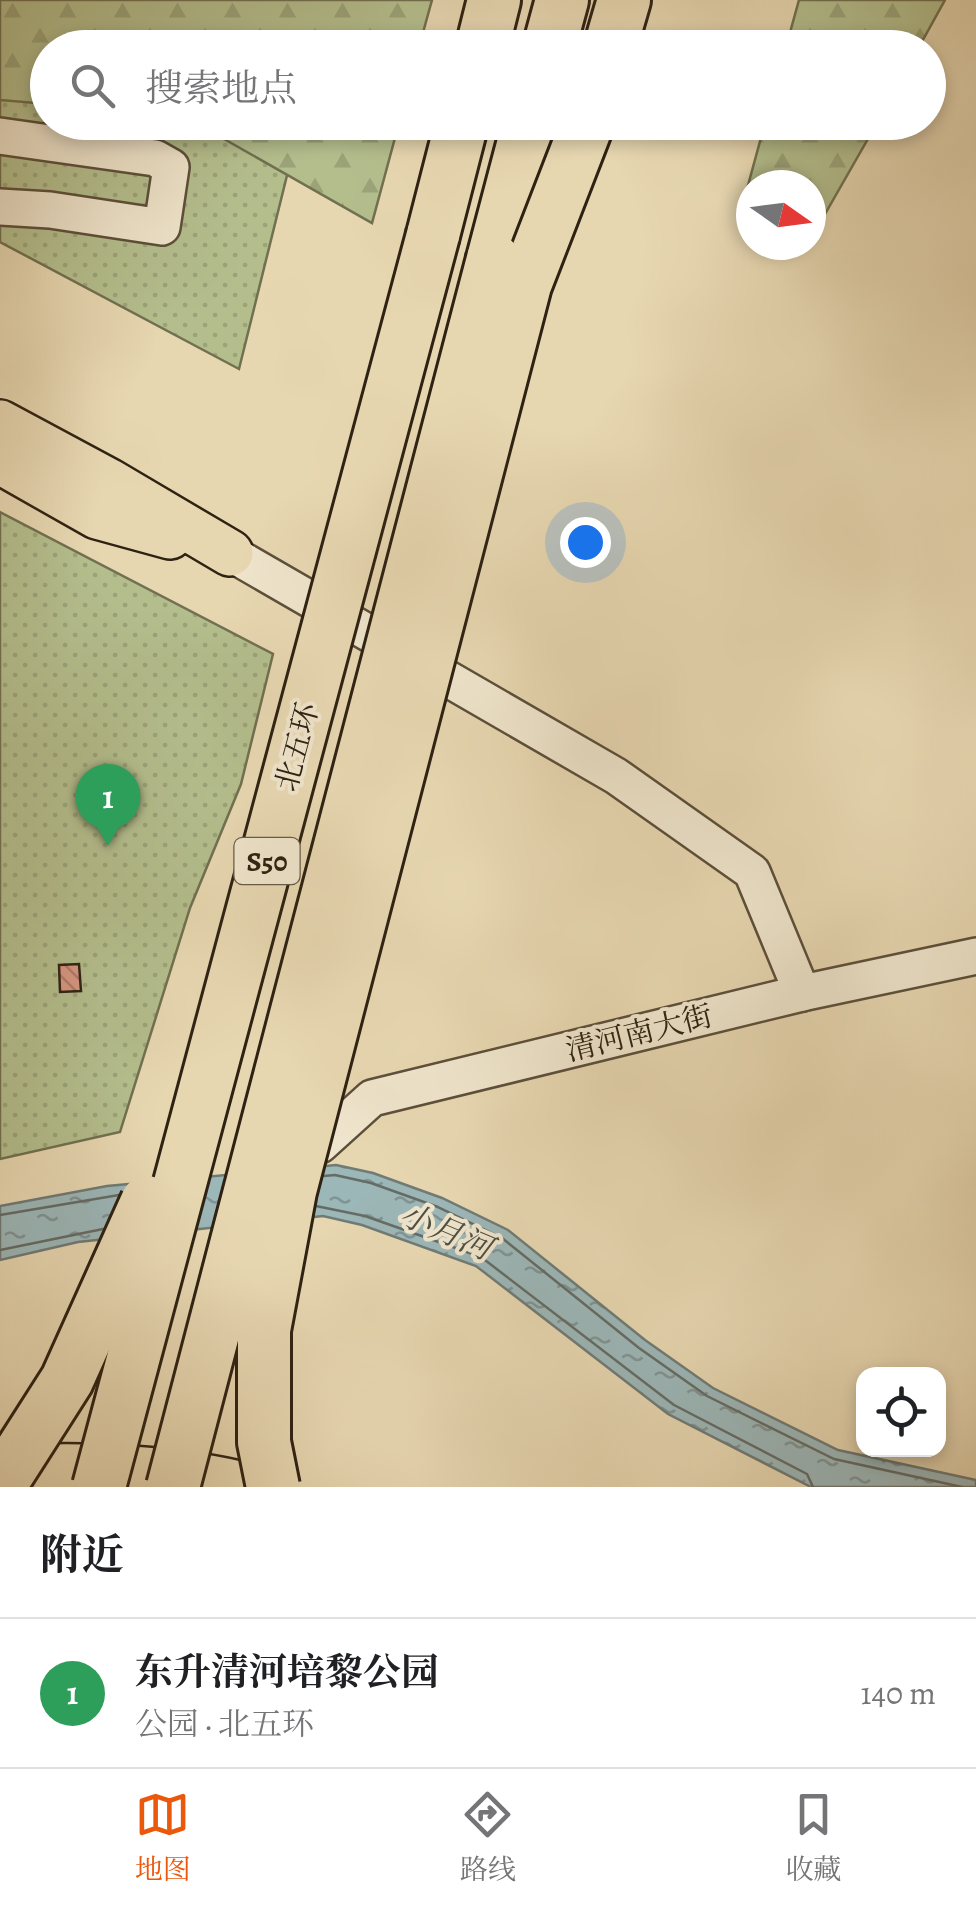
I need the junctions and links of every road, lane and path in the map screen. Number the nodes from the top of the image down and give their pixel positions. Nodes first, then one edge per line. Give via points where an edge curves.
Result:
1 (494, 0) edge
2 (562, 0) edge
3 (624, 0) edge
4 (486, 30) edge
5 (554, 30) edge
6 (615, 30) edge
7 (0, 136) edge
8 (457, 140) edge
9 (525, 140) edge
10 (581, 140) edge
11 (0, 207) edge
12 (0, 422) edge
13 (0, 461) edge
14 (230, 553) junction
15 (976, 956) edge
16 (802, 993) junction
17 (227, 1012) junction
18 (320, 1145) dead end
19 (0, 1469) edge
20 (0, 1485) edge
21 (99, 1487) edge
22 (173, 1487) edge
23 (252, 1487) edge
24 (273, 1487) edge

1 - 4 highway
2 - 5 highway
3 - 6 highway
7 - 11 street via 155,158 171,167 162,227
8 - 17 highway, 北五环 / S50, bridge
9 - 22 highway, S50, bridge
10 - 24 highway, bridge via 525,286 290,1191 264,1330 264,1442
12 - 14 main road
13 - 14 main road via 97,516
14 - 16 street via 616,776 752,872
15 - 16 street, 清河南大街
16 - 18 street, 清河南大街 via 372,1098
17 - 20 highway, bridge via 67,1380
17 - 21 highway, 北五环 / S50, bridge
19 - 23 main road via 128,1470

